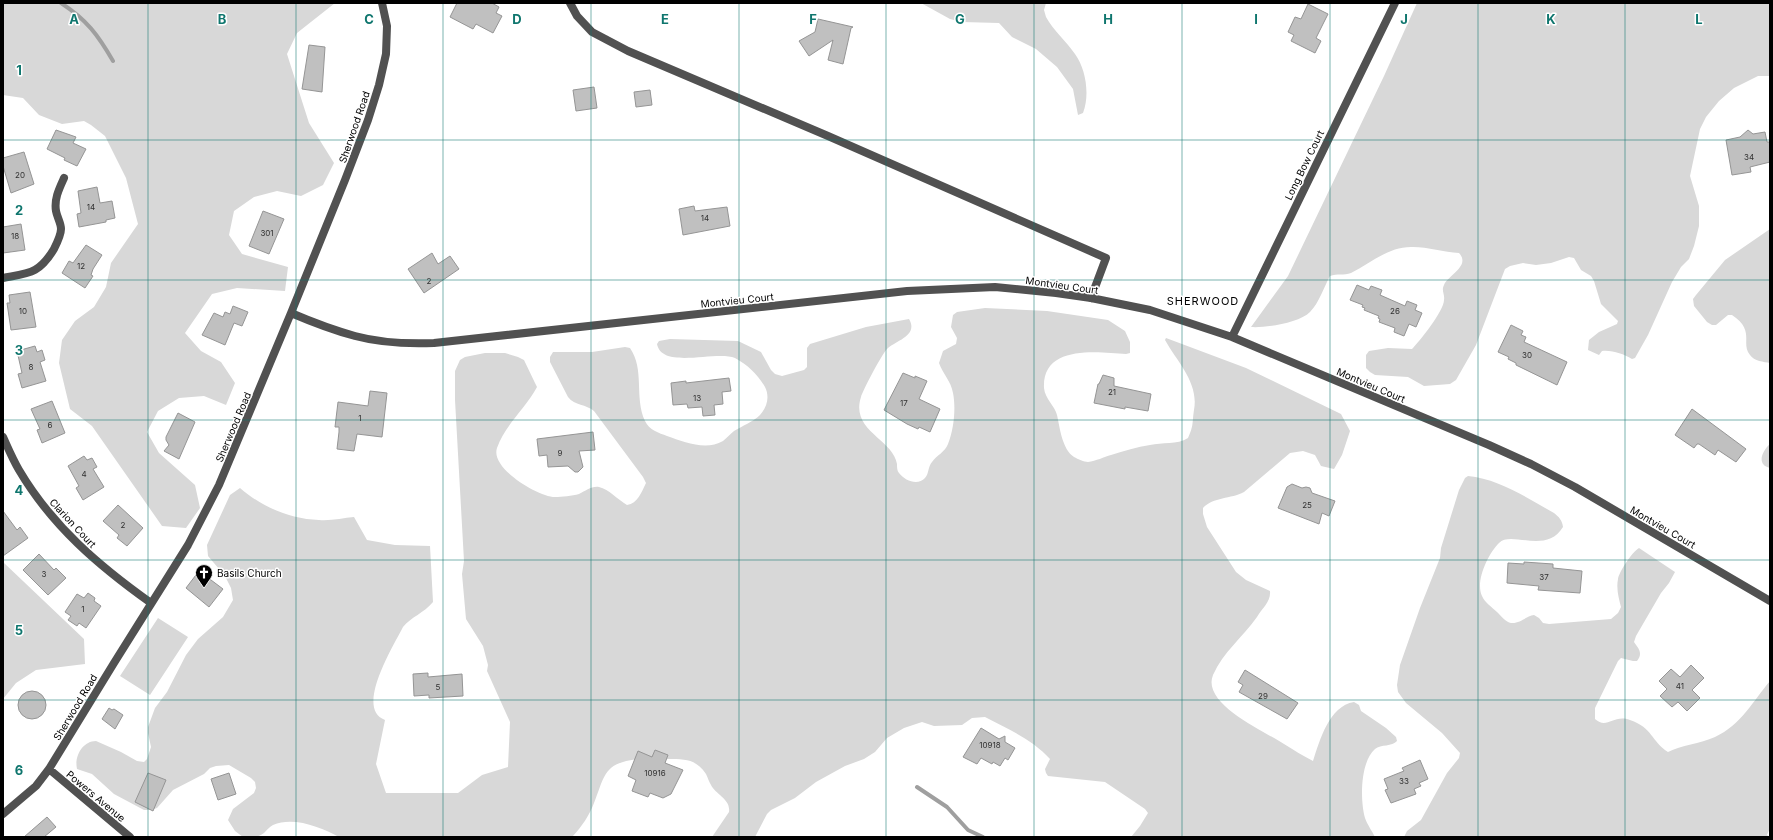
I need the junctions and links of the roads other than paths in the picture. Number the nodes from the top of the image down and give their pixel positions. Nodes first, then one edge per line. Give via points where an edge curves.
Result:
1 (382, 3) edge
2 (570, 3) edge
3 (1394, 3) edge
4 (64, 178) dead end
5 (3, 278) edge
6 (1091, 298) junction
7 (291, 314) junction
8 (1232, 337) junction
9 (3, 437) edge
10 (1770, 601) edge
11 (151, 604) junction
12 (49, 769) junction
13 (3, 814) edge
14 (130, 837) edge

1 - 7 street, Sherwood Road via 387,41 379,85 348,174
2 - 6 street via 577,16 592,32 628,51 1106,258
3 - 8 street, Long Bow Court
4 - 5 street via 57,194 56,209 61,229 50,255 40,268 30,273
6 - 7 street, Montvieu Court via 995,288 907,291 434,344 367,339 336,331
6 - 8 street, Montvieu Court via 1150,310
7 - 11 street, Sherwood Road via 238,443 210,503 188,545
8 - 10 street, Montvieu Court via 1532,464
9 - 11 street, Clarion Court via 18,469 60,527 115,578
11 - 12 street, Sherwood Road
12 - 13 street, Sherwood Road via 36,786
12 - 14 street, Powers Avenue

